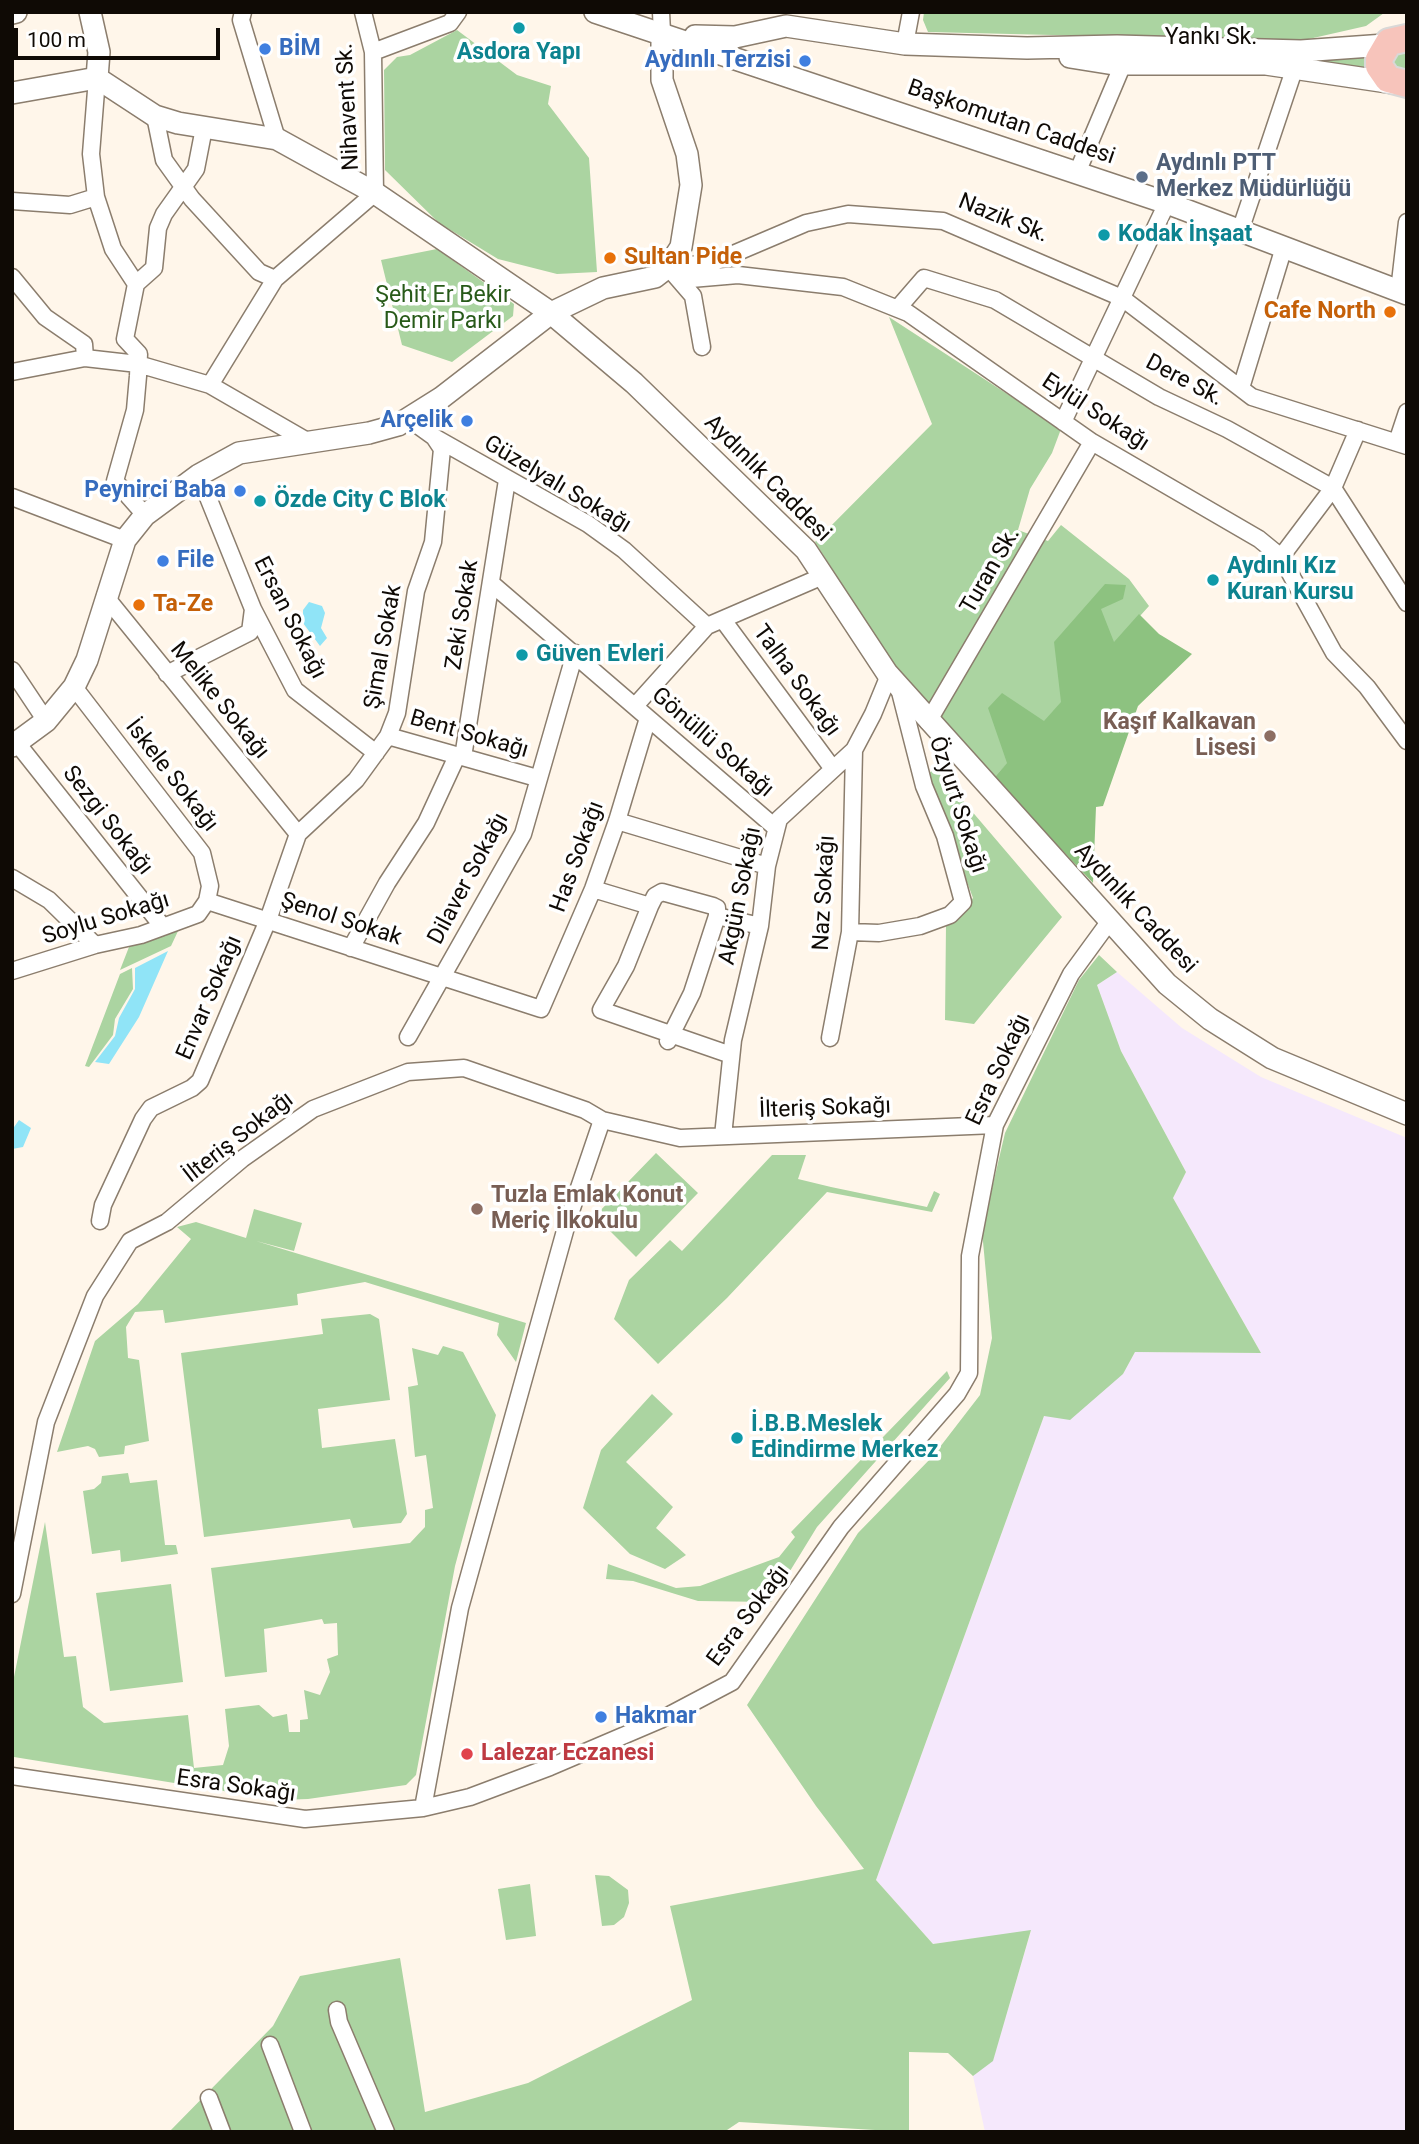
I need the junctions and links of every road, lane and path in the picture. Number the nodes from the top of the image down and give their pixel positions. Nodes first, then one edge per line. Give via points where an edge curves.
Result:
1 (90, 12) edge
2 (243, 12) edge
3 (363, 12) edge
4 (458, 12) edge
5 (595, 12) edge
6 (911, 12) edge
7 (661, 23) edge
8 (1398, 36) edge
9 (905, 44) junction
10 (1027, 48) junction
11 (373, 52) junction
12 (1123, 64) junction
13 (1295, 67) junction
14 (97, 78) junction
15 (1401, 83) edge
16 (12, 93) edge
17 (155, 116) junction
18 (204, 128) junction
19 (277, 139) junction
20 (1077, 173) junction
21 (183, 186) junction
22 (375, 193) junction
23 (96, 197) junction
24 (12, 201) edge
25 (1167, 203) junction
26 (1407, 222) edge
27 (1240, 231) junction
28 (1284, 247) junction
29 (668, 267) junction
30 (12, 277) edge
31 (275, 279) junction
32 (136, 285) junction
33 (1403, 293) edge
34 (1122, 298) junction
35 (898, 308) junction
36 (551, 313) junction
37 (702, 347) dead end
38 (85, 351) junction
39 (1095, 356) junction
40 (138, 364) junction
41 (12, 372) edge
42 (210, 385) junction
43 (1241, 388) junction
44 (1407, 412) edge
45 (409, 419) junction
46 (1063, 422) junction
47 (1358, 430) junction
48 (434, 438) junction
49 (307, 440) junction
50 (1092, 442) junction
51 (1402, 444) edge
52 (199, 475) junction
53 (507, 480) junction
54 (1333, 488) junction
55 (12, 498) edge
56 (145, 514) junction
57 (125, 540) junction
58 (1280, 557) junction
59 (823, 576) junction
60 (491, 583) junction
61 (105, 596) junction
62 (1407, 603) edge
63 (253, 609) junction
64 (723, 620) junction
65 (707, 626) junction
66 (575, 653) junction
67 (12, 670) edge
68 (167, 674) junction
69 (893, 680) junction
70 (74, 687) junction
71 (635, 706) junction
72 (648, 718) junction
73 (46, 721) junction
74 (928, 722) junction
75 (388, 736) junction
76 (1407, 741) edge
77 (15, 744) edge
78 (854, 750) junction
79 (376, 753) junction
80 (460, 757) junction
81 (832, 769) junction
82 (537, 778) junction
83 (617, 821) junction
84 (776, 828) junction
85 (298, 834) junction
86 (767, 866) junction
87 (12, 878) edge
88 (593, 889) junction
89 (207, 901) junction
90 (650, 906) junction
91 (716, 916) junction
92 (268, 920) junction
93 (1109, 922) junction
94 (760, 926) junction
95 (163, 927) junction
96 (850, 932) junction
97 (95, 945) junction
98 (351, 948) junction
99 (12, 971) edge
100 (442, 977) junction
101 (541, 1009) joint
102 (408, 1037) dead end
103 (670, 1038) junction
104 (830, 1038) dead end
105 (732, 1047) junction
106 (1407, 1114) edge
107 (602, 1121) junction
108 (995, 1125) junction
109 (723, 1136) junction
110 (100, 1221) dead end
111 (12, 1594) edge
112 (12, 1776) edge
113 (423, 1808) junction
114 (337, 2010) dead end
115 (270, 2045) dead end
116 (209, 2098) dead end
117 (222, 2132) edge
118 (303, 2132) edge
119 (386, 2132) edge

1 - 14 street via 99,52
2 - 19 street via 241,20
3 - 11 street, Nihavent Sk.
4 - 11 street via 450,23
5 - 7 street, Başkomutan Caddesi
6 - 9 street
7 - 9 street, Yankı Sk. via 719,38 786,26
7 - 20 street, Başkomutan Caddesi
7 - 29 street via 662,80 687,154 691,185 681,247
8 - 10 street, Yankı Sk. via 1301,51
8 - 15 main road via 1379,59 1379,66
9 - 10 street, Yankı Sk.
10 - 12 street, Yankı Sk.
11 - 22 street, Nihavent Sk.
12 - 13 street, Yankı Sk.
12 - 20 street
13 - 15 street, Yankı Sk.
13 - 27 street
14 - 16 street
14 - 17 street, Aydınlık Caddesi
14 - 23 street via 91,155
17 - 18 street, Aydınlık Caddesi
17 - 21 street via 163,160
18 - 19 street, Aydınlık Caddesi
18 - 21 street via 196,169
19 - 22 street, Aydınlık Caddesi
20 - 25 street, Başkomutan Caddesi
21 - 31 street via 259,272
21 - 32 street via 163,214 153,268
22 - 31 street, Nihavent Sk.
22 - 36 street, Aydınlık Caddesi
23 - 24 street via 70,205
23 - 32 street via 113,248
25 - 27 street, Başkomutan Caddesi
25 - 34 street
26 - 33 street
27 - 28 street, Başkomutan Caddesi
28 - 33 street, Başkomutan Caddesi
28 - 43 street
29 - 34 street, Nazik Sk. via 712,263 806,223 848,214 943,221
29 - 35 street, Eylül Sokağı via 691,279 738,275 843,287
29 - 36 street, Nazik Sk. via 654,276 603,288
29 - 37 street via 693,296
30 - 38 street via 45,317
31 - 42 street, Nihavent Sk.
32 - 40 street via 125,338 139,354
34 - 39 street
34 - 43 street, Nazik Sk.
35 - 39 street, Dere Sk. via 924,278 995,300
35 - 46 street, Eylül Sokağı
36 - 45 street, Nazik Sk.
36 - 59 street, Aydınlık Caddesi via 634,383 806,550
38 - 40 street
38 - 41 street
39 - 46 street
39 - 54 street, Dere Sk. via 1158,397
40 - 42 street
40 - 56 street via 135,410 115,481
42 - 49 street
43 - 47 street, Nazik Sk. via 1252,397
44 - 51 street
45 - 48 street, Güzelyalı Sokağı
45 - 49 street, Nazik Sk. via 385,430
46 - 50 street, Eylül Sokağı
47 - 51 street, Nazik Sk.
47 - 54 street
48 - 53 street, Güzelyalı Sokağı
48 - 75 street, Şimal Sokak via 442,449 433,542 416,591 397,713
49 - 52 street, Nazik Sk. via 239,453
50 - 58 street, Eylül Sokağı via 1259,539
50 - 74 street, Turan Sk.
52 - 56 street, Nazik Sk.
52 - 63 street, Ersan Sokağı
53 - 60 street, Zeki Sokak
53 - 65 street, Güzelyalı Sokağı via 615,543
54 - 58 street
54 - 62 street, Dere Sk.
55 - 57 street
56 - 57 street, Nazik Sk.
57 - 61 street, Nazik Sk.
58 - 76 street, Eylül Sokağı via 1334,653 1367,687
59 - 64 street
59 - 69 street, Aydınlık Caddesi
60 - 66 street, Gönüllü Sokağı
60 - 80 street, Zeki Sokak
61 - 68 street, Melike Sokağı
61 - 70 street, Nazik Sk.
63 - 68 street via 250,632
63 - 79 street, Ersan Sokağı via 295,690
64 - 65 street
64 - 81 street, Talha Sokağı
65 - 71 street
66 - 71 street, Gönüllü Sokağı
66 - 82 street, Dilaver Sokağı
67 - 73 street
68 - 85 street, Melike Sokağı
69 - 74 street, Aydınlık Caddesi
69 - 78 street, Akgün Sokağı
69 - 96 street, Özyurt Sokağı via 963,902 950,915 920,926
70 - 73 street, Nazik Sk.
70 - 89 street, İskele Sokağı via 202,853 210,886
71 - 72 street, Gönüllü Sokağı
72 - 83 street, Has Sokağı
72 - 84 street, Gönüllü Sokağı
73 - 77 street, Nazik Sk.
74 - 93 street, Aydınlık Caddesi
75 - 79 street, Şimal Sokak
75 - 80 street, Bent Sokağı
77 - 95 street, Sezgi Sokağı
78 - 81 street, Akgün Sokağı
78 - 96 street, Naz Sokağı
79 - 85 street, Şimal Sokak via 356,780
80 - 82 street, Bent Sokağı
80 - 98 street, Zeki Sokak
81 - 84 street, Akgün Sokağı via 779,819
82 - 100 street, Dilaver Sokağı via 523,834
83 - 86 street
83 - 88 street, Has Sokağı
84 - 86 street, Akgün Sokağı
85 - 92 street, Envar Sokağı
86 - 94 street, Akgün Sokağı
87 - 97 street via 49,900
88 - 90 street
88 - 101 street, Has Sokağı
89 - 92 street, Şenol Sokak
89 - 95 street, Soylu Sokağı via 198,914
90 - 91 street via 662,892 713,906
90 - 103 street via 626,966 601,1010
91 - 94 street
91 - 103 street via 692,993
92 - 98 street, Şenol Sokak
92 - 110 street, Envar Sokağı via 200,1081 151,1108 143,1119
93 - 106 street, Aydınlık Caddesi via 1167,984 1210,1019 1272,1058
93 - 108 street, Esra Sokağı via 1071,974
94 - 105 street, Akgün Sokağı
95 - 97 street, Soylu Sokağı
96 - 104 street, Naz Sokağı
97 - 99 street, Soylu Sokağı
98 - 100 street, Şenol Sokak
100 - 101 street, Şenol Sokak
100 - 102 street, Dilaver Sokağı
103 - 105 street
105 - 109 street, Akgün Sokağı
107 - 109 street, İlteriş Sokağı via 680,1138
107 - 111 street, İlteriş Sokağı via 585,1110 464,1068 408,1072 313,1109 167,1223 130,1241 95,1296 46,1422
107 - 113 street via 568,1220 460,1608
108 - 109 street, İlteriş Sokağı
108 - 113 street, Esra Sokağı via 970,1256 969,1373 957,1394 841,1527 732,1682 660,1720 550,1767 470,1797
112 - 113 street, Esra Sokağı via 305,1819
114 - 119 street
115 - 118 street
116 - 117 street

